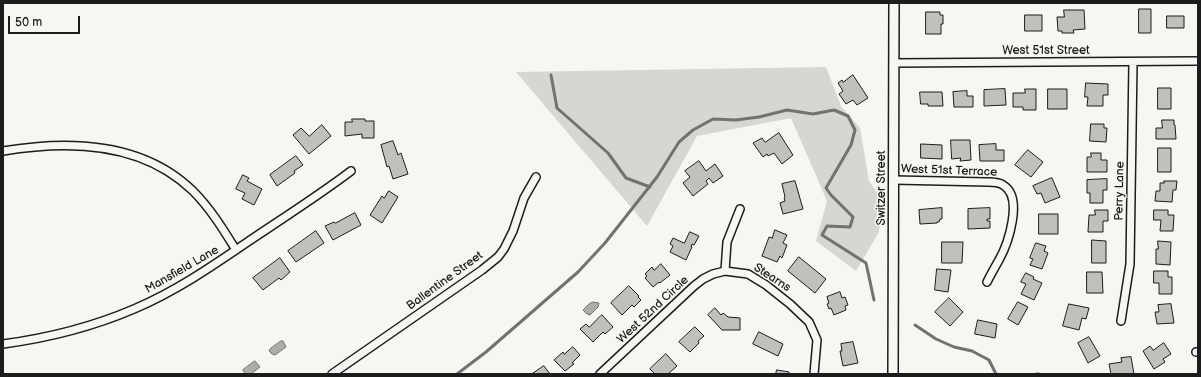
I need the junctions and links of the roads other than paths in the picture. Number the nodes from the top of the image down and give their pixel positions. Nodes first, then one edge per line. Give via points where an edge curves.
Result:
1 (894, 3) edge
2 (1198, 61) edge
3 (1133, 62) junction
4 (894, 63) junction
5 (3, 151) edge
6 (351, 171) dead end
7 (536, 177) dead end
8 (894, 180) junction
9 (740, 209) dead end
10 (236, 250) junction
11 (725, 271) junction
12 (987, 282) dead end
13 (1121, 321) dead end
14 (3, 344) edge
15 (332, 374) edge
16 (600, 374) edge
17 (814, 374) edge
18 (893, 374) edge

1 - 4 street, Switzer Street
2 - 3 street, West 51st Street
3 - 4 street, West 51st Street
3 - 13 street, Perry Lane via 1130,264
4 - 8 street, Switzer Street
5 - 10 street via 22,148 89,147 123,152 146,160 192,190 210,211
6 - 10 street, Mansfield Lane
7 - 15 street, Ballentine Street via 524,198 513,232 498,257
8 - 12 street, West 51st Terrace via 988,182 1003,185 1010,191 1013,201 1012,223 1006,246
8 - 18 street, Switzer Street
9 - 11 street via 727,242
10 - 14 street, Mansfield Lane via 198,276 134,309 70,331
11 - 16 street, West 52nd Circle via 713,274 694,286
11 - 17 street, Stearns via 748,274 766,285 809,322 817,340

